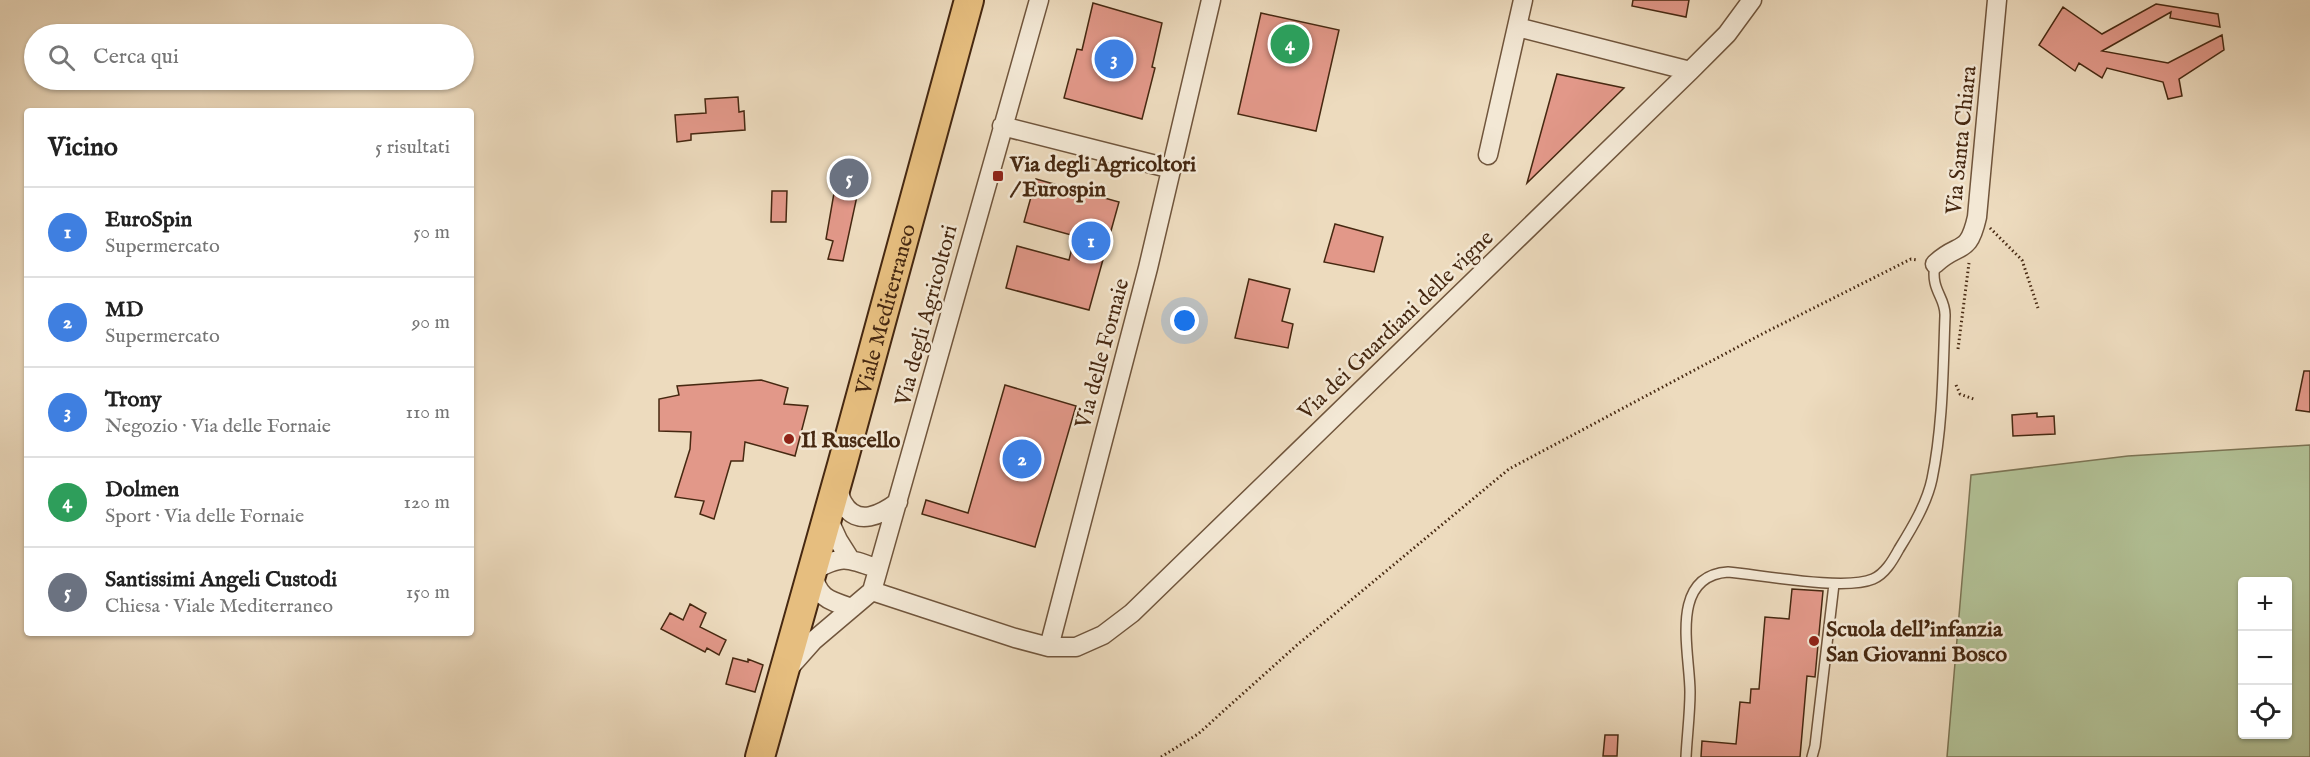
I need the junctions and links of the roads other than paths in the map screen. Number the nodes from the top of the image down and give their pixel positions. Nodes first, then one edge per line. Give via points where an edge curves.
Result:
1 (969, 0) edge
2 (1039, 0) edge
3 (1211, 0) edge
4 (1523, 0) edge
5 (1752, 0) edge
6 (1997, 0) edge
7 (1517, 27) junction
8 (1690, 71) junction
9 (1002, 126) junction
10 (1488, 155) dead end
11 (1172, 168) junction
12 (1935, 264) joint
13 (837, 485) junction
14 (898, 502) junction
15 (827, 516) junction
16 (850, 558) junction
17 (878, 569) junction
18 (812, 572) junction
19 (1834, 584) junction
20 (872, 591) junction
21 (852, 608) junction
22 (1050, 646) junction
23 (781, 677) junction
24 (760, 757) edge
25 (1686, 757) edge
26 (1812, 757) edge

1 - 13 main road, Viale Mediterraneo
2 - 9 street, Via degli Agricoltori
3 - 11 street, Via delle Fornaie
4 - 7 street
5 - 8 street, Via dei Guardiani delle vigne via 1727,34
6 - 12 street, Via Santa Chiara via 1977,217 1972,237 1963,248 1944,255
7 - 8 street
7 - 10 street
8 - 22 street, Via dei Guardiani delle vigne via 1132,613 1103,635 1076,647
9 - 11 street
9 - 14 street, Via degli Agricoltori
11 - 22 street, Via delle Fornaie
12 - 19 lane via 1932,277 1945,310 1941,410 1932,480 1908,536 1884,571 1872,579
13 - 14 street via 844,504 864,517 880,515
13 - 15 main road, Viale Mediterraneo
14 - 17 street, Via degli Agricoltori
15 - 16 street
15 - 18 main road, Viale Mediterraneo
16 - 17 street
16 - 18 street via 829,562
17 - 20 street, Via degli Agricoltori
18 - 21 street via 815,589 828,601
18 - 23 main road, Viale Mediterraneo
19 - 25 lane via 1728,572 1713,573 1703,580 1689,603 1687,617 1690,691
19 - 26 lane
20 - 21 street
20 - 22 street, Via dei Guardiani delle vigne
21 - 23 street via 813,641
23 - 24 main road, Viale Mediterraneo

